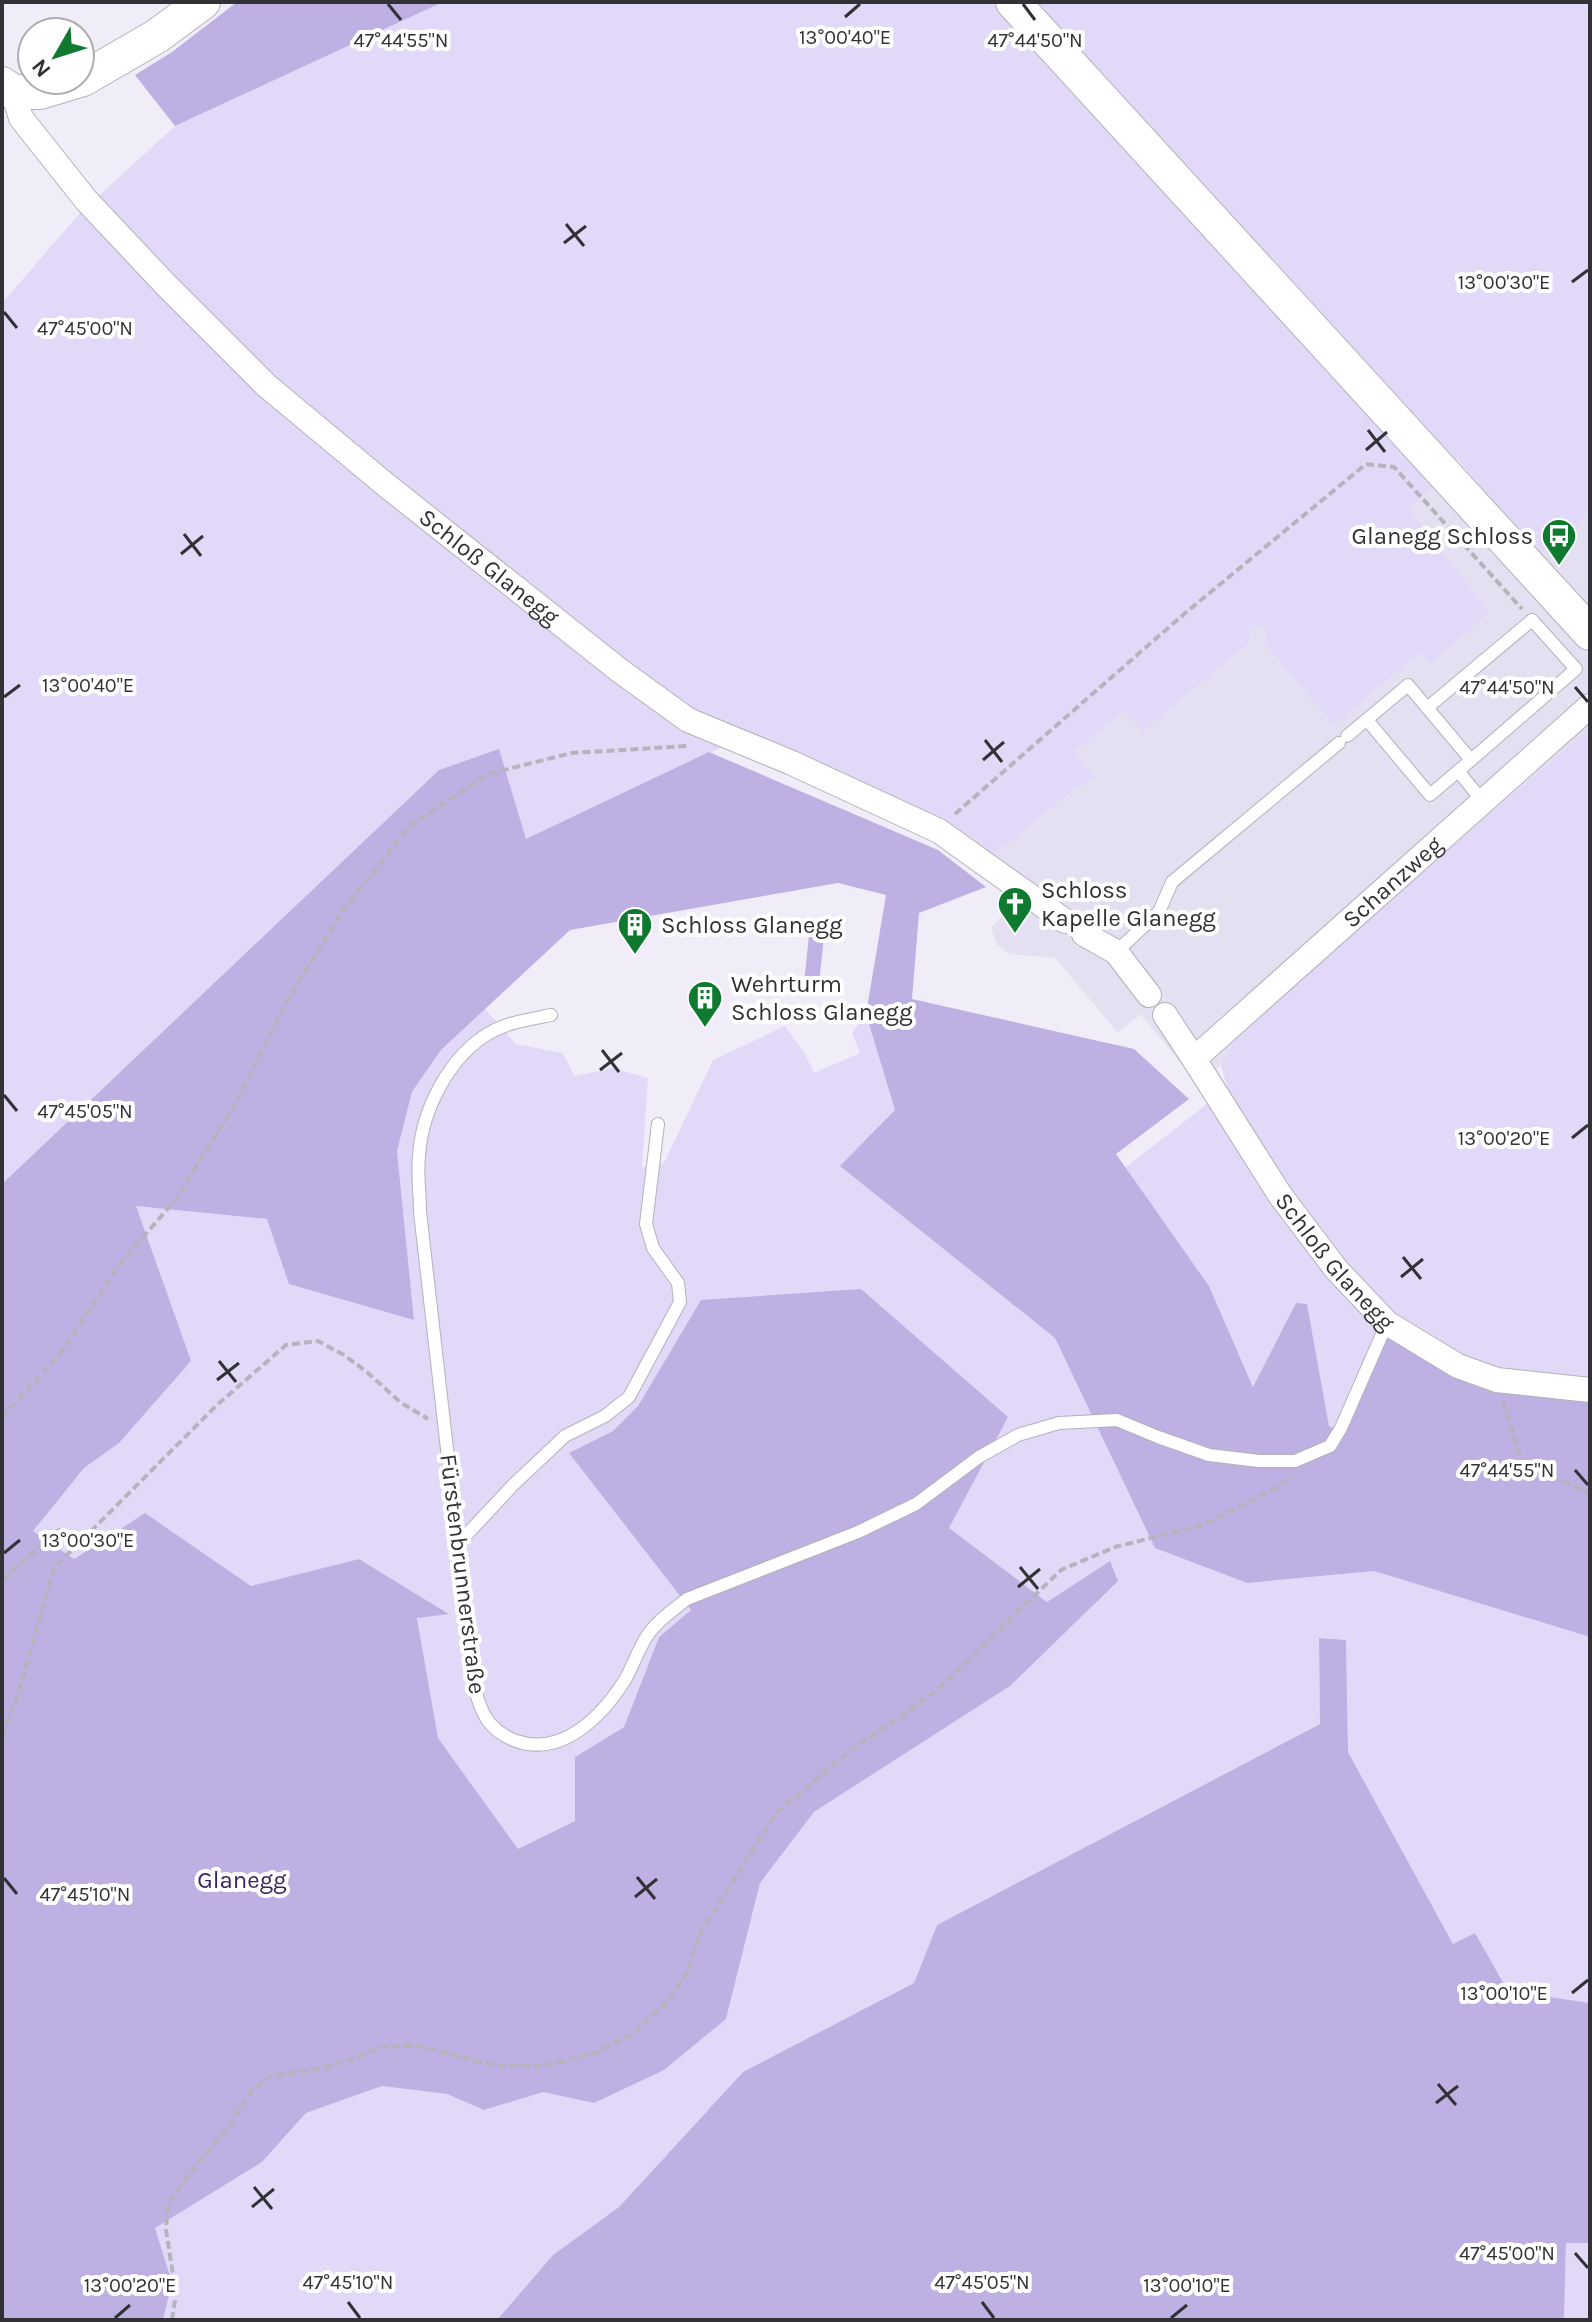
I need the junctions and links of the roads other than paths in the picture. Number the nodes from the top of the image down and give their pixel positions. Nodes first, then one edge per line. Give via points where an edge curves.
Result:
1 (203, 2) edge
2 (1013, 2) edge
3 (8, 88) edge
4 (1590, 633) edge
5 (1590, 706) edge
6 (1427, 708) junction
7 (1367, 720) junction
8 (1471, 760) junction
9 (1458, 771) junction
10 (1476, 793) dead end
11 (1116, 952) junction
12 (1149, 995) dead end
13 (551, 1015) dead end
14 (1165, 1015) dead end
15 (1194, 1059) junction
16 (658, 1124) dead end
17 (1387, 1323) junction
18 (1590, 1390) edge
19 (457, 1545) junction

1 - 3 street via 83,79 40,92
2 - 4 street
3 - 11 street, Schloß Glanegg via 21,118 86,200 267,386 619,670 688,720 939,831
5 - 15 street, Schanzweg
6 - 7 lane via 1408,685
6 - 8 lane
6 - 8 lane via 1532,620 1576,669
7 - 9 lane via 1430,795
7 - 11 lane via 1172,882 1159,912
8 - 9 lane
9 - 10 lane
11 - 12 street, Schloß Glanegg
13 - 19 lane, Fürstenbrunnerstraße via 490,1032 453,1064 430,1105 419,1154 420,1212
14 - 15 street, Schloß Glanegg
15 - 17 street, Schloß Glanegg via 1280,1195 1336,1269
16 - 19 lane via 646,1224 653,1248 678,1283 680,1302 629,1397 565,1436
17 - 18 street, Schloß Glanegg via 1458,1366 1497,1380
17 - 19 lane, Fürstenbrunnerstraße via 1330,1446 1295,1461 1209,1455 1117,1420 1059,1423 1018,1435 905,1510 687,1599 648,1634 610,1701 587,1725 544,1745 504,1735 490,1725 479,1706

